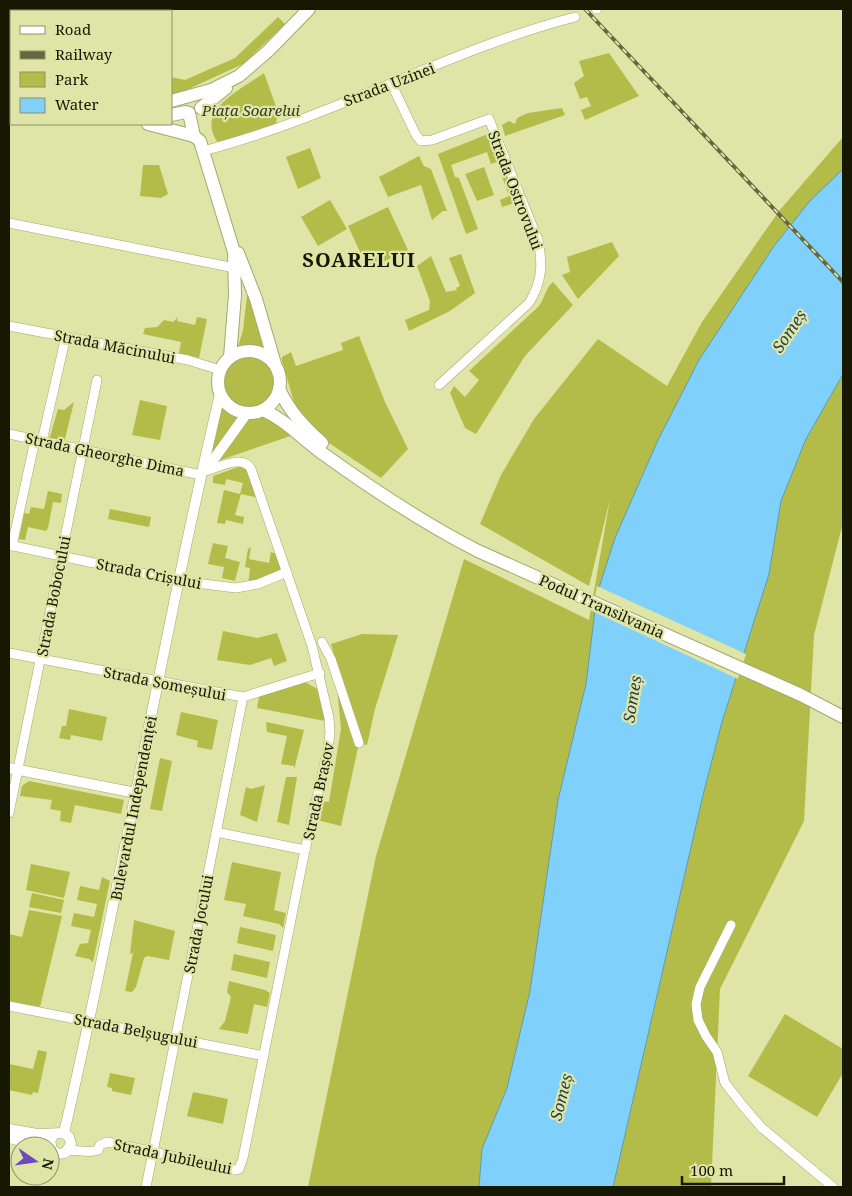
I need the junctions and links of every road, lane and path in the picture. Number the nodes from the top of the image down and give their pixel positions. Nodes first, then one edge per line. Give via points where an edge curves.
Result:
1 (309, 9) edge
2 (576, 16) dead end
3 (239, 76) junction
4 (391, 83) junction
5 (183, 98) edge
6 (194, 111) junction
7 (172, 115) edge
8 (151, 125) edge
9 (199, 142) junction
10 (223, 214) junction
11 (9, 223) edge
12 (235, 268) junction
13 (9, 326) edge
14 (66, 336) junction
15 (230, 357) junction
16 (275, 364) junction
17 (220, 370) junction
18 (97, 380) dead end
19 (439, 385) dead end
20 (279, 389) junction
21 (220, 394) junction
22 (263, 410) junction
23 (247, 413) junction
24 (9, 434) edge
25 (38, 440) junction
26 (83, 450) junction
27 (202, 476) junction
28 (369, 481) junction
29 (10, 545) edge
30 (60, 556) junction
31 (287, 572) junction
32 (179, 581) junction
33 (322, 642) dead end
34 (9, 653) edge
35 (40, 658) junction
36 (320, 673) junction
37 (158, 681) junction
38 (243, 697) junction
39 (843, 711) edge
40 (843, 717) edge
41 (359, 743) dead end
42 (13, 769) edge
43 (136, 793) junction
44 (9, 812) edge
45 (216, 832) junction
46 (305, 850) junction
47 (731, 925) dead end
48 (9, 1006) edge
49 (90, 1020) junction
50 (175, 1038) junction
51 (264, 1056) junction
52 (9, 1129) edge
53 (59, 1134) junction
54 (56, 1136) edge
55 (72, 1148) junction
56 (152, 1150) junction
57 (60, 1153) edge
58 (239, 1169) joint
59 (146, 1187) edge
60 (834, 1187) edge

1 - 3 main road
2 - 4 street, Strada Uzinei via 507,38
3 - 5 main road via 223,85
3 - 6 main road
4 - 9 street, Strada Uzinei via 315,113
4 - 19 street, Strada Ostrovului via 421,141 489,119 538,240 542,260 538,290 529,303
5 - 6 main road via 182,105
6 - 7 main road
6 - 9 main road
8 - 9 main road
9 - 10 main road
10 - 12 main road
10 - 16 main road via 256,299
11 - 12 street
12 - 15 main road
13 - 14 street, Strada Măcinului
14 - 17 street, Strada Măcinului via 188,360
14 - 25 street
15 - 16 main road via 245,350 256,351
15 - 17 main road
16 - 20 main road via 280,376
17 - 21 main road, Bulevardul Independenței
18 - 26 street, Strada Bobocului
20 - 22 main road via 274,401
20 - 28 main road via 303,426
21 - 23 main road via 233,409
21 - 27 street, Bulevardul Independenței
22 - 23 main road
22 - 28 main road via 283,420 320,452
23 - 27 street, Bulevardul Independenței
24 - 25 street, Strada Gheorghe Dima
25 - 26 street, Strada Gheorghe Dima
25 - 29 street
26 - 27 street, Strada Gheorghe Dima
26 - 30 street, Strada Bobocului
27 - 31 street, Strada Brașov via 241,461 248,464
27 - 32 street, Bulevardul Independenței
28 - 39 main road, Podul Transilvania via 442,525 481,544 758,669
28 - 40 main road, Podul Transilvania via 440,531 478,551 801,695
29 - 30 street, Strada Crișului
30 - 32 street, Strada Crișului
30 - 35 street, Strada Bobocului
31 - 32 street, Strada Crișului via 240,588
31 - 36 street, Strada Brașov
32 - 37 street, Bulevardul Independenței
33 - 41 street via 331,659
34 - 35 street, Strada Someșului
35 - 37 street, Strada Someșului
35 - 42 street, Strada Bobocului
36 - 38 street, Strada Someșului
36 - 46 street, Strada Brașov via 330,734
37 - 38 street, Strada Someșului
37 - 43 street, Bulevardul Independenței
38 - 45 street, Strada Jocului
42 - 43 street
42 - 44 street, Strada Bobocului
43 - 49 street, Bulevardul Independenței
45 - 46 street
45 - 50 street, Strada Jocului
46 - 51 street, Strada Brașov
47 - 60 street via 700,987 696,1004 698,1020 717,1052 725,1083 743,1106 762,1128
48 - 49 street, Strada Belșugului
49 - 50 street, Strada Belșugului
49 - 53 street, Bulevardul Independenței
50 - 51 street, Strada Belșugului
50 - 56 street, Strada Jocului
51 - 58 street, Strada Brașov
52 - 53 street
53 - 54 street
53 - 55 street via 69,1138
55 - 56 street, Strada Jubileului via 91,1153 107,1142
55 - 57 street
56 - 58 street, Strada Jubileului via 176,1158
56 - 59 street, Strada Jocului

